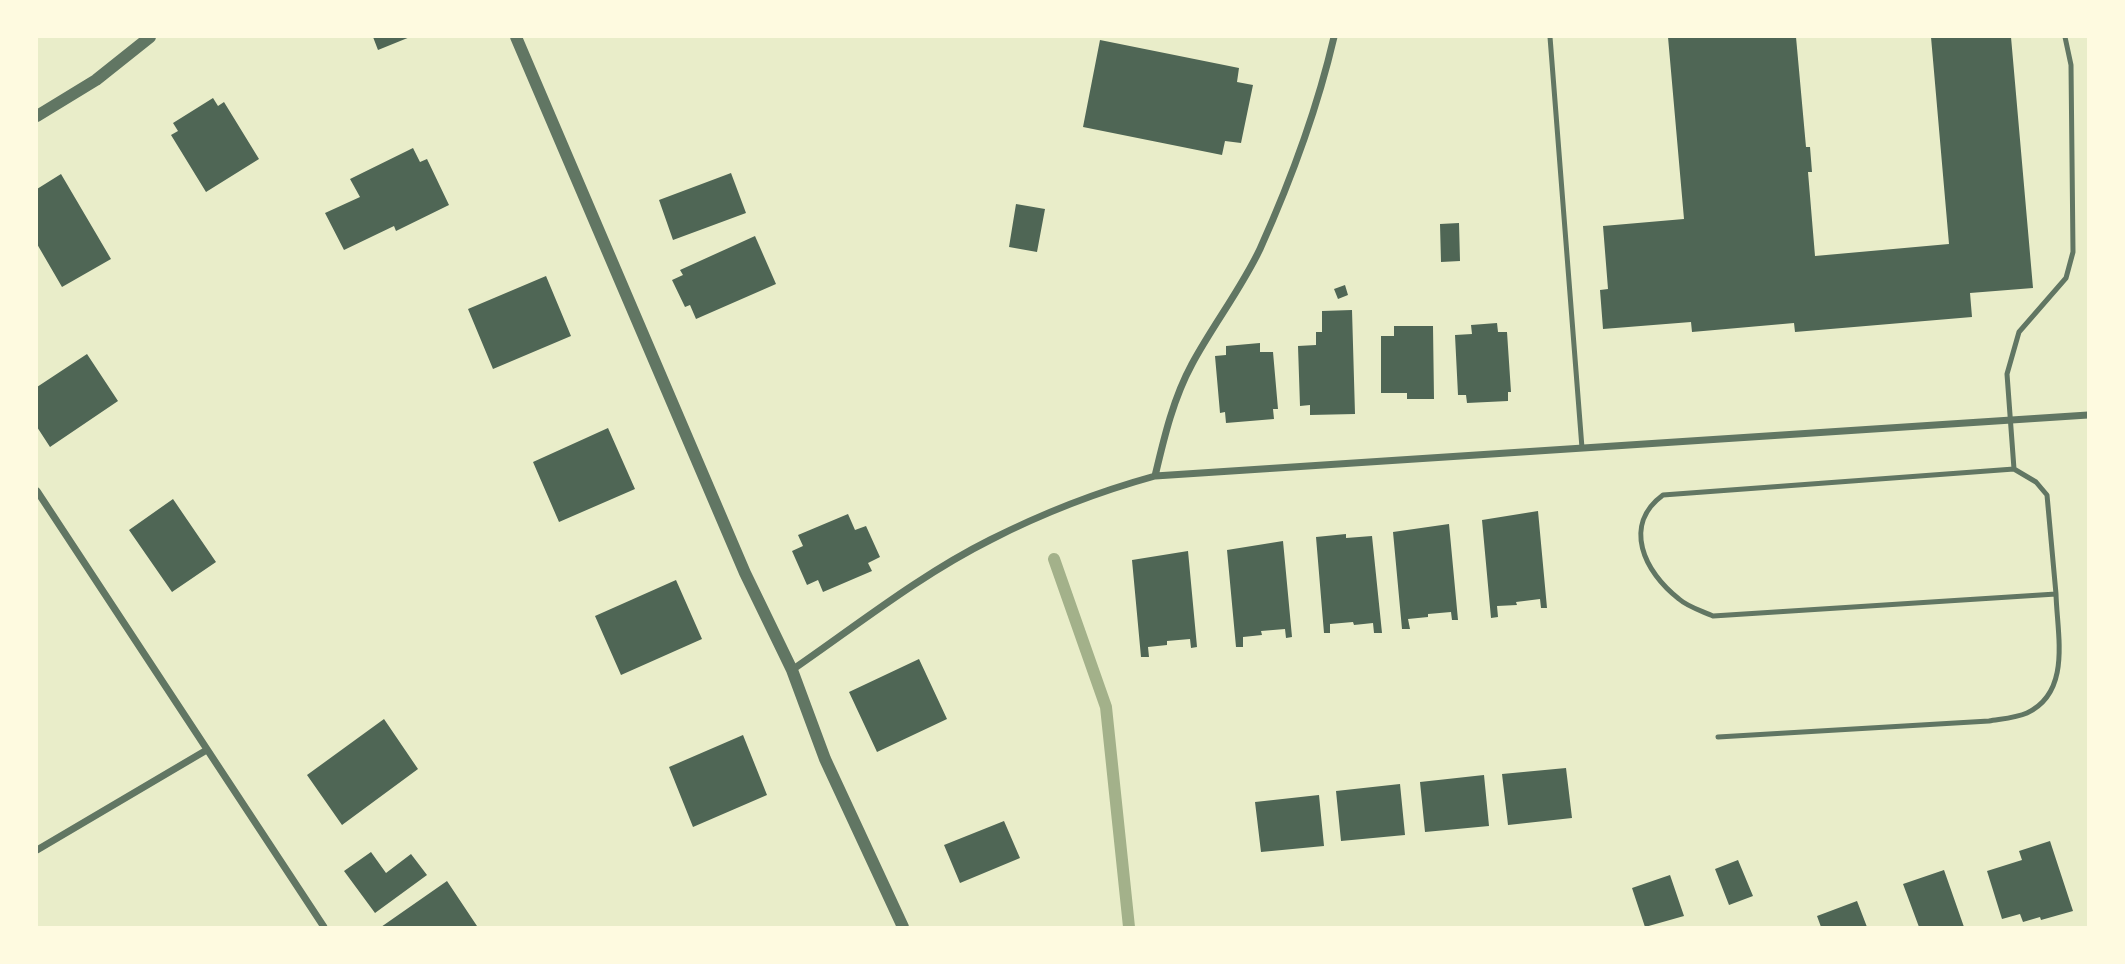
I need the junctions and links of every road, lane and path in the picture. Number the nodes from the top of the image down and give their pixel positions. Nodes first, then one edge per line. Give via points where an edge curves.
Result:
1 (150, 37) edge
2 (516, 37) edge
3 (1334, 37) edge
4 (1550, 37) edge
5 (2065, 37) edge
6 (37, 116) edge
7 (2088, 415) edge
8 (2008, 420) junction
9 (1583, 448) junction
10 (2014, 469) junction
11 (1155, 476) junction
12 (37, 491) edge
13 (2056, 594) junction
14 (792, 670) junction
15 (1718, 737) dead end
16 (205, 751) junction
17 (37, 850) edge
18 (324, 927) edge
19 (903, 927) edge

1 - 6 street via 96,80
2 - 14 street via 745,573
3 - 11 street via 1318,102 1295,165 1258,251 1190,367 1167,422
4 - 9 lane
5 - 8 lane via 2071,65 2073,252 2066,278 2019,332 2007,374
7 - 8 street
8 - 9 street
8 - 10 lane
9 - 11 street
10 - 13 lane via 2047,495
10 - 13 lane via 1663,495 1648,506 1640,527 1642,551 1679,600 1713,615
11 - 14 street via 1091,494 988,541
12 - 16 street
13 - 15 lane via 2058,678 2049,696 2026,713 1989,721
14 - 19 street via 825,759
16 - 17 street
16 - 18 street

